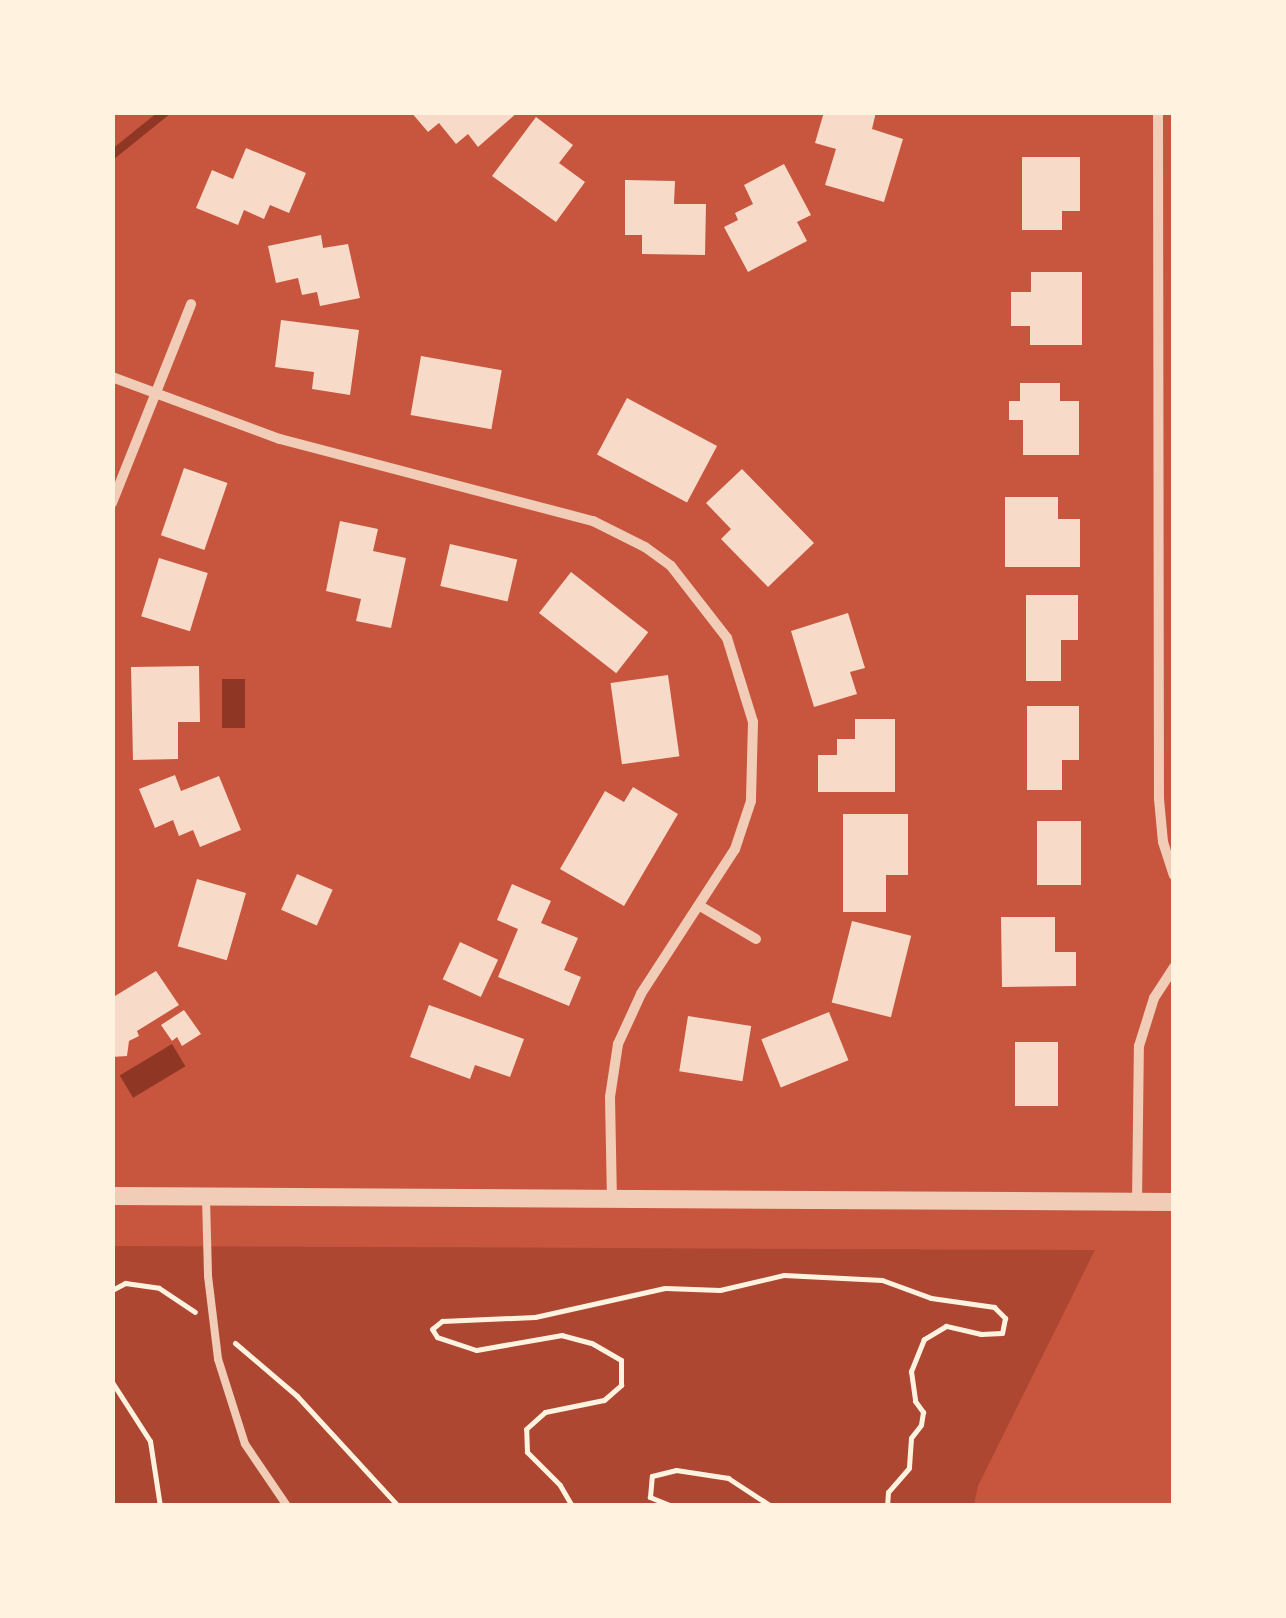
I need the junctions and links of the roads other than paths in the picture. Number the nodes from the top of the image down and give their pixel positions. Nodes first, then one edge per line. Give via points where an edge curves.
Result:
1 (1158, 112) edge
2 (192, 304) dead end
3 (112, 377) edge
4 (155, 396) junction
5 (112, 503) edge
6 (1174, 875) edge
7 (700, 906) junction
8 (756, 940) dead end
9 (1174, 966) edge
10 (112, 1196) edge
11 (206, 1196) junction
12 (612, 1199) junction
13 (1137, 1202) junction
14 (1174, 1202) edge
15 (287, 1506) edge

1 - 6 street via 1159,799
2 - 4 street
3 - 4 street
4 - 5 street
4 - 7 street via 280,439 594,521 671,566 727,638 754,722 754,776 744,826
7 - 8 street
7 - 12 street via 641,994 618,1044 610,1097
9 - 13 street via 1154,998 1140,1046
10 - 11 street
11 - 12 street
11 - 15 lane via 211,1322 228,1398 245,1444
12 - 13 street
13 - 14 street

